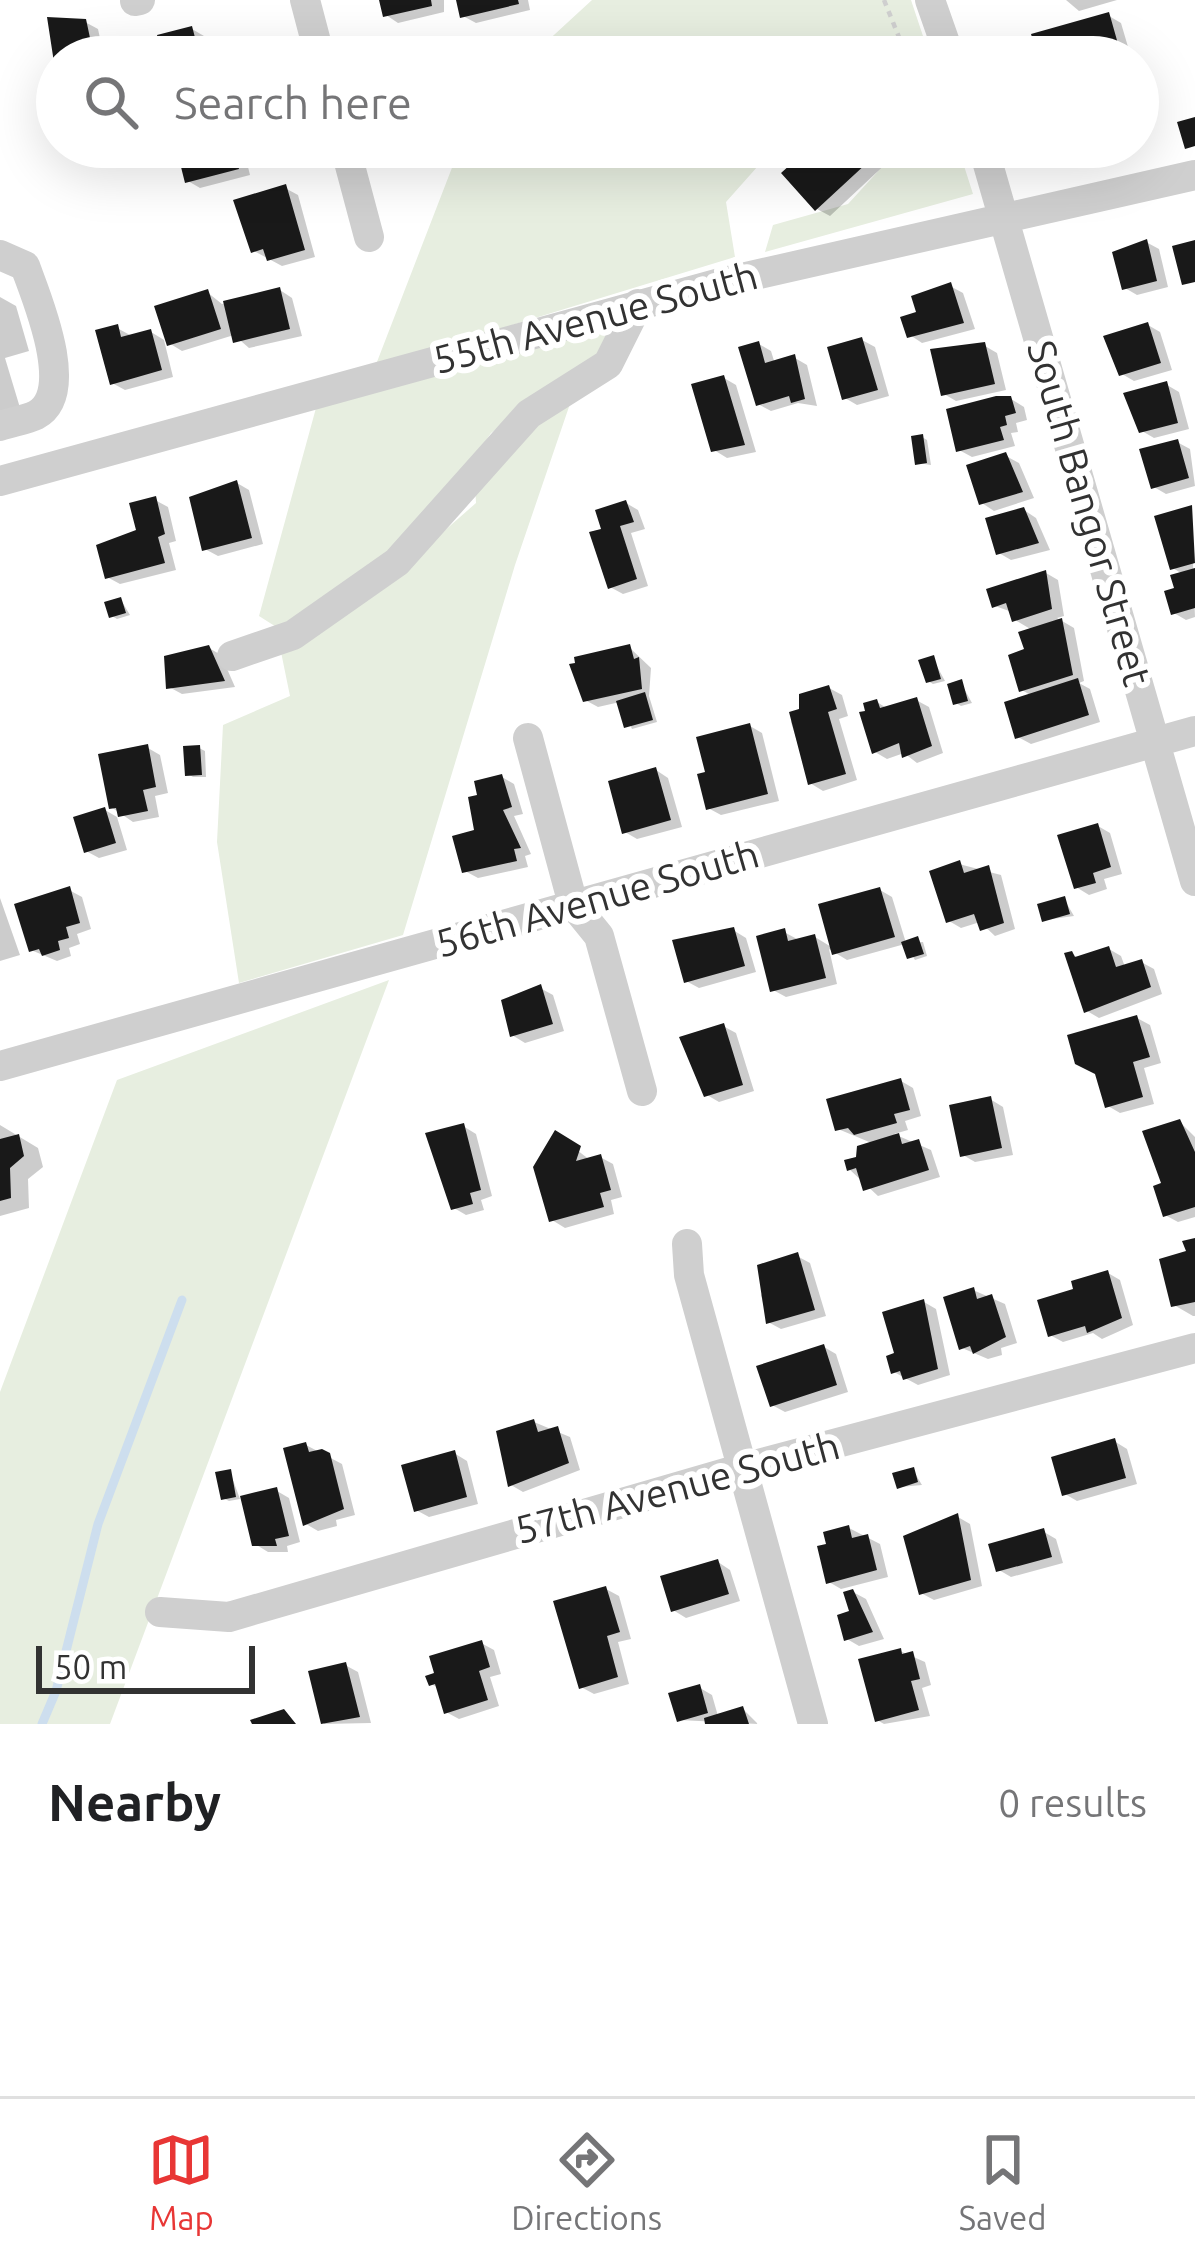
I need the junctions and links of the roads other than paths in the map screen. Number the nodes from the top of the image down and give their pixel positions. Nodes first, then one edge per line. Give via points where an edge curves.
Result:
1 (304, 0) edge
2 (930, 0) edge
3 (314, 36) edge
4 (943, 36) edge
5 (351, 168) edge
6 (989, 168) edge
7 (1195, 175) edge
8 (1004, 216) junction
9 (369, 237) dead end
10 (0, 255) edge
11 (638, 304) junction
12 (0, 426) edge
13 (0, 481) edge
14 (232, 656) dead end
15 (1195, 731) edge
16 (528, 738) dead end
17 (1157, 742) junction
18 (1195, 881) edge
19 (573, 904) junction
20 (0, 1066) edge
21 (642, 1091) dead end
22 (687, 1244) dead end
23 (1195, 1348) edge
24 (743, 1468) junction
25 (160, 1612) dead end
26 (813, 1724) edge

1 - 3 street
2 - 4 street
5 - 9 street
6 - 8 street, South Bangor Street
7 - 8 street, 55th Avenue South
8 - 11 street, 55th Avenue South
8 - 17 street, South Bangor Street
10 - 12 street via 26,266 55,370 53,396 39,414
11 - 13 street, 55th Avenue South
11 - 14 street via 608,364 529,413 398,562 292,635
15 - 17 street, 56th Avenue South
16 - 19 street
17 - 18 street, South Bangor Street
17 - 19 street, 56th Avenue South
19 - 20 street, 56th Avenue South
19 - 21 street via 599,935
22 - 24 street
23 - 24 street, 57th Avenue South
24 - 25 street, 57th Avenue South via 229,1617
24 - 26 street

